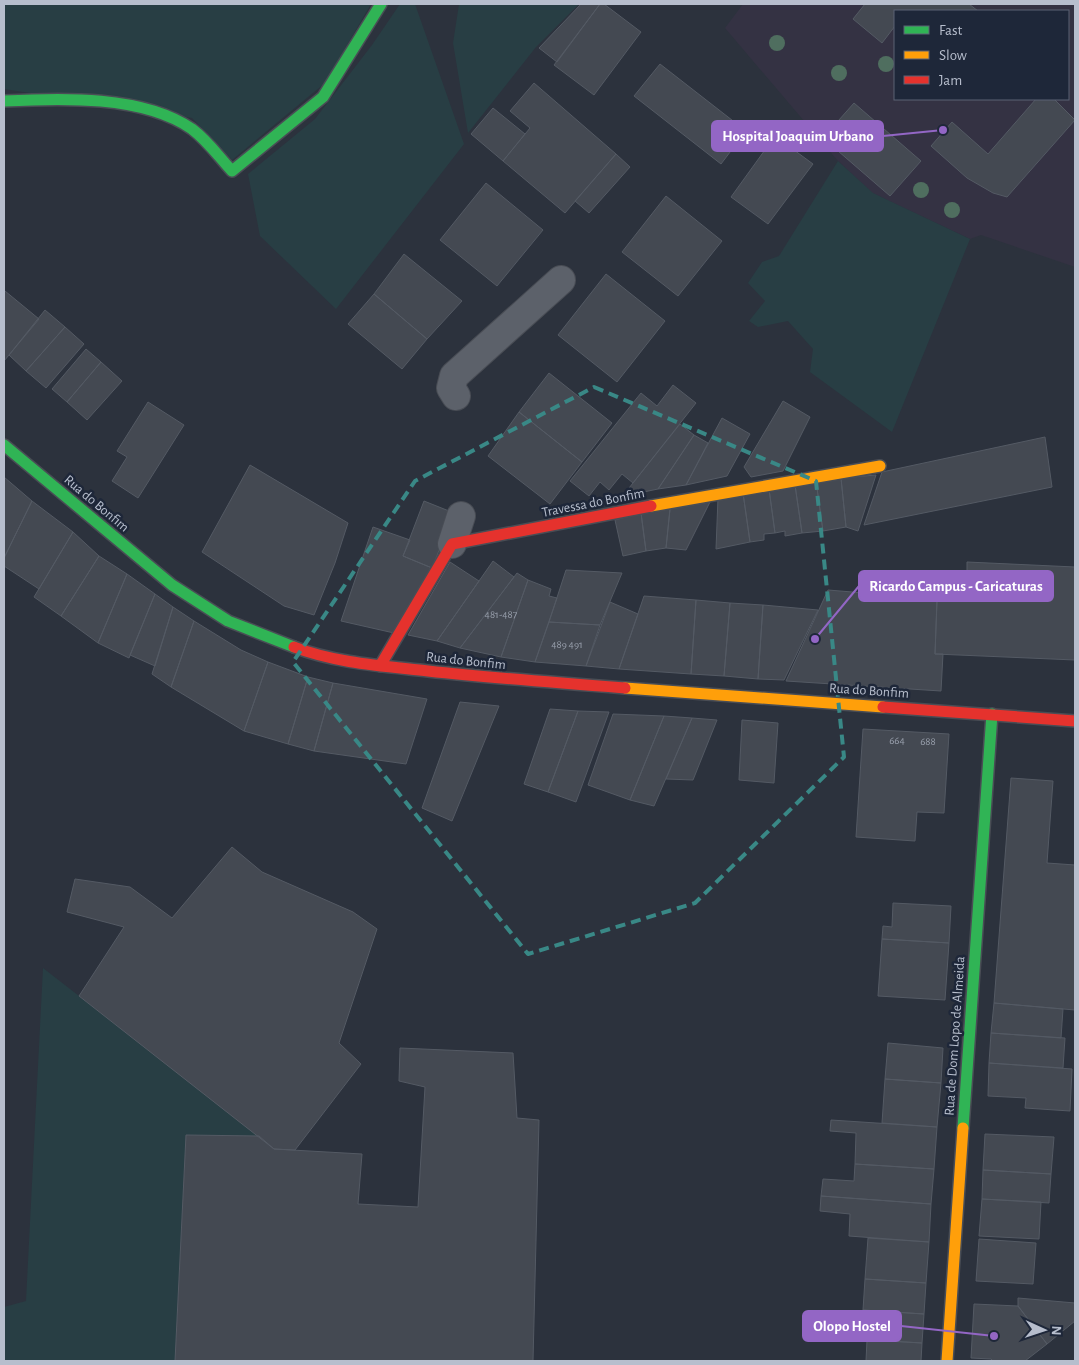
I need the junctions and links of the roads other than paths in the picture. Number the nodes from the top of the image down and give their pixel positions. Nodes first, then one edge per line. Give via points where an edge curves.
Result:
1 (381, 4) edge
2 (4, 101) edge
3 (561, 280) dead end
4 (456, 396) dead end
5 (4, 445) edge
6 (880, 466) dead end
7 (461, 516) dead end
8 (452, 544) junction
9 (380, 666) junction
10 (992, 714) junction
11 (1075, 721) edge
12 (946, 1361) edge

1 - 2 street via 323,97 232,171 191,128 150,112 58,98
3 - 4 street via 454,376 451,388
5 - 9 street, Rua do Bonfim via 172,584 228,621 307,652
6 - 8 street, Travessa do Bonfim
7 - 8 street
8 - 9 street
9 - 10 street, Rua do Bonfim via 512,680
10 - 11 street, Rua do Bonfim
10 - 12 street, Rua de Dom Lopo de Almeida

